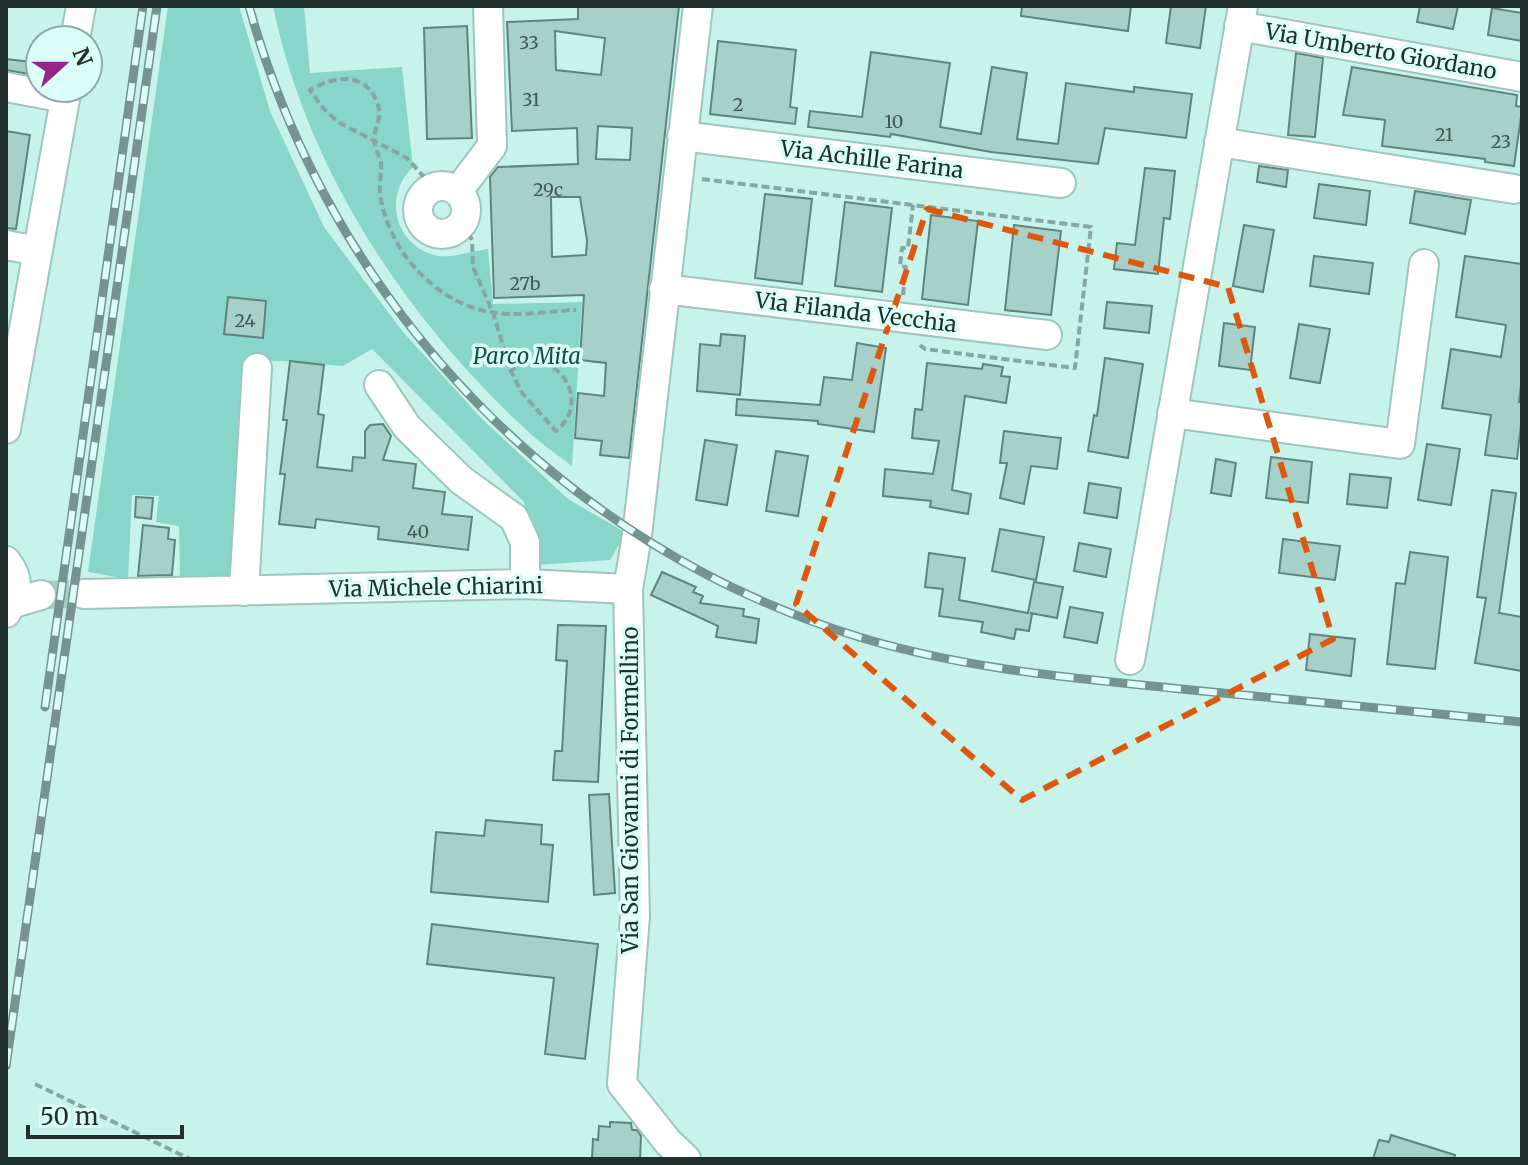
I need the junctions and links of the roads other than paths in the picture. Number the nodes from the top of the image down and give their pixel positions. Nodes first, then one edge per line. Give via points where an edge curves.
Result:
1 (488, 6) edge
2 (698, 6) edge
3 (1241, 16) edge
4 (1522, 77) edge
5 (64, 104) edge
6 (682, 136) junction
7 (1219, 142) junction
8 (1061, 183) dead end
9 (446, 189) junction
10 (1514, 189) dead end
11 (6, 245) edge
12 (38, 251) junction
13 (1424, 264) dead end
14 (664, 289) junction
15 (1047, 335) dead end
16 (257, 368) dead end
17 (379, 385) dead end
18 (1172, 413) junction
19 (6, 429) edge
20 (10, 567) edge
21 (525, 584) junction
22 (628, 589) junction
23 (244, 591) junction
24 (84, 594) tunnel mouth
25 (10, 608) edge
26 (1130, 660) dead end
27 (686, 1159) edge

1 - 9 street via 492,146
2 - 6 street
3 - 4 street, Via Umberto Giordano
3 - 7 street
5 - 12 street
6 - 8 street, Via Achille Farina
6 - 14 street
7 - 10 street
7 - 18 street
9 - 9 street via 465,203 463,222 439,234 429,231 417,210 419,200
11 - 12 street
12 - 19 street
13 - 18 street via 1400,444
14 - 15 street, Via Filanda Vecchia
14 - 22 street
16 - 23 street
17 - 21 street via 407,427 450,470 514,518 525,542
18 - 26 street
20 - 25 street via 16,593
20 - 25 street via 41,595
21 - 22 street, Via Michele Chiarini
21 - 23 street, Via Michele Chiarini
22 - 27 street, Via San Giovanni di Formellino via 635,916 622,1084
23 - 24 street, Via Michele Chiarini

